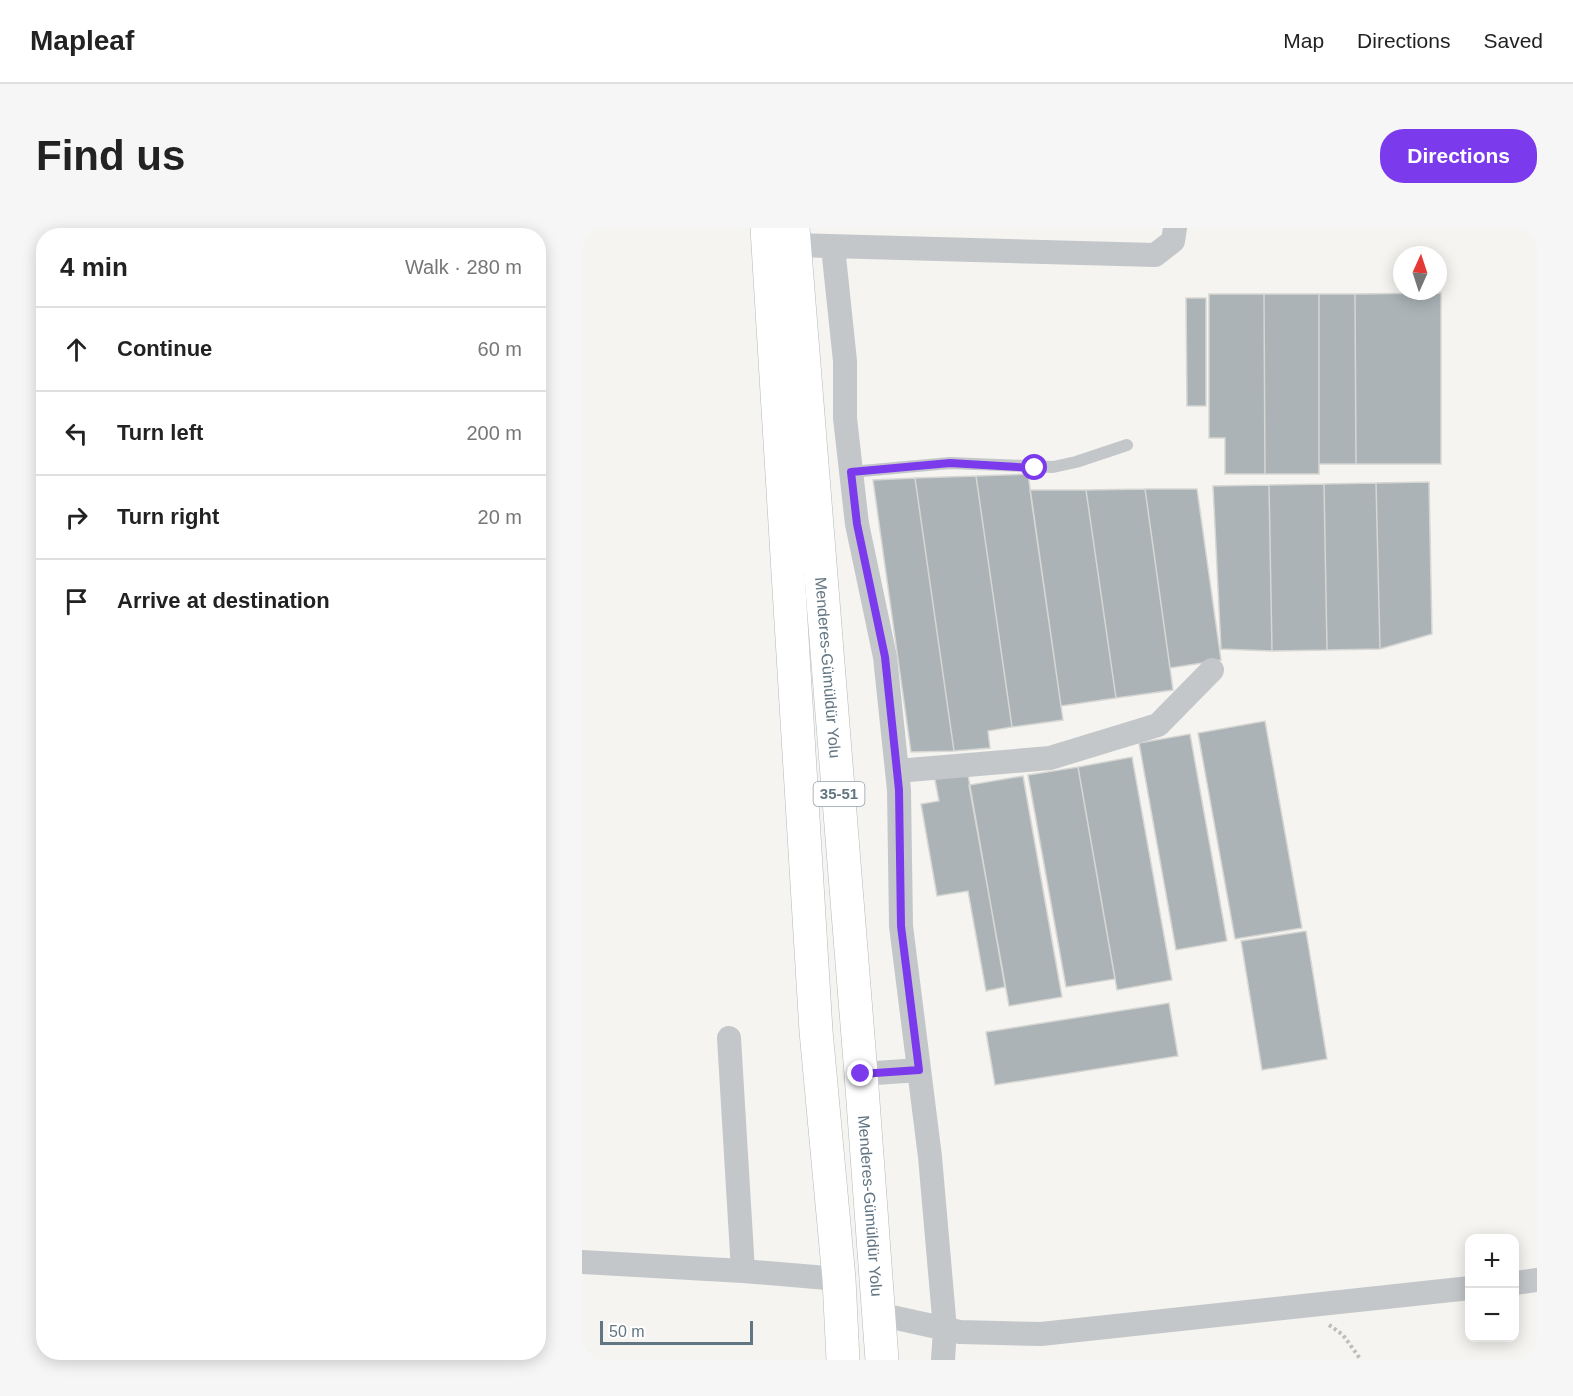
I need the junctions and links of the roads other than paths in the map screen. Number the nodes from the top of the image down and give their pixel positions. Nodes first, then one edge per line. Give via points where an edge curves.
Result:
1 (1175, 228) edge
2 (784, 234) edge
3 (833, 247) junction
4 (1127, 445) dead end
5 (851, 472) junction
6 (1212, 670) dead end
7 (897, 771) junction
8 (729, 1038) dead end
9 (919, 1070) junction
10 (861, 1074) junction
11 (582, 1262) edge
12 (743, 1271) junction
13 (839, 1279) junction
14 (1537, 1280) edge
15 (1519, 1282) edge
16 (1465, 1288) edge
17 (879, 1314) junction
18 (945, 1329) junction
19 (843, 1360) edge
20 (882, 1360) edge
21 (943, 1360) edge

1 - 3 street via 1173,242 1155,255
2 - 3 street
2 - 10 main road, Menderes-Gümüldür Yolu / 35-51
2 - 13 main road, Menderes-Gümüldür Yolu / 35-51 via 816,1031
3 - 5 street
4 - 5 lane via 1053,467 950,463
5 - 7 street via 857,524 885,657
6 - 7 street via 1158,726 1050,758
7 - 9 street via 901,926
8 - 12 street
9 - 10 street
9 - 18 street
10 - 17 main road, Menderes-Gümüldür Yolu / 35-51
11 - 12 street
12 - 13 street
13 - 19 main road, Menderes-Gümüldür Yolu / 35-51
14 - 15 street
16 - 18 street via 1041,1334
17 - 18 street
17 - 20 main road, Menderes-Gümüldür Yolu / 35-51
18 - 21 street

